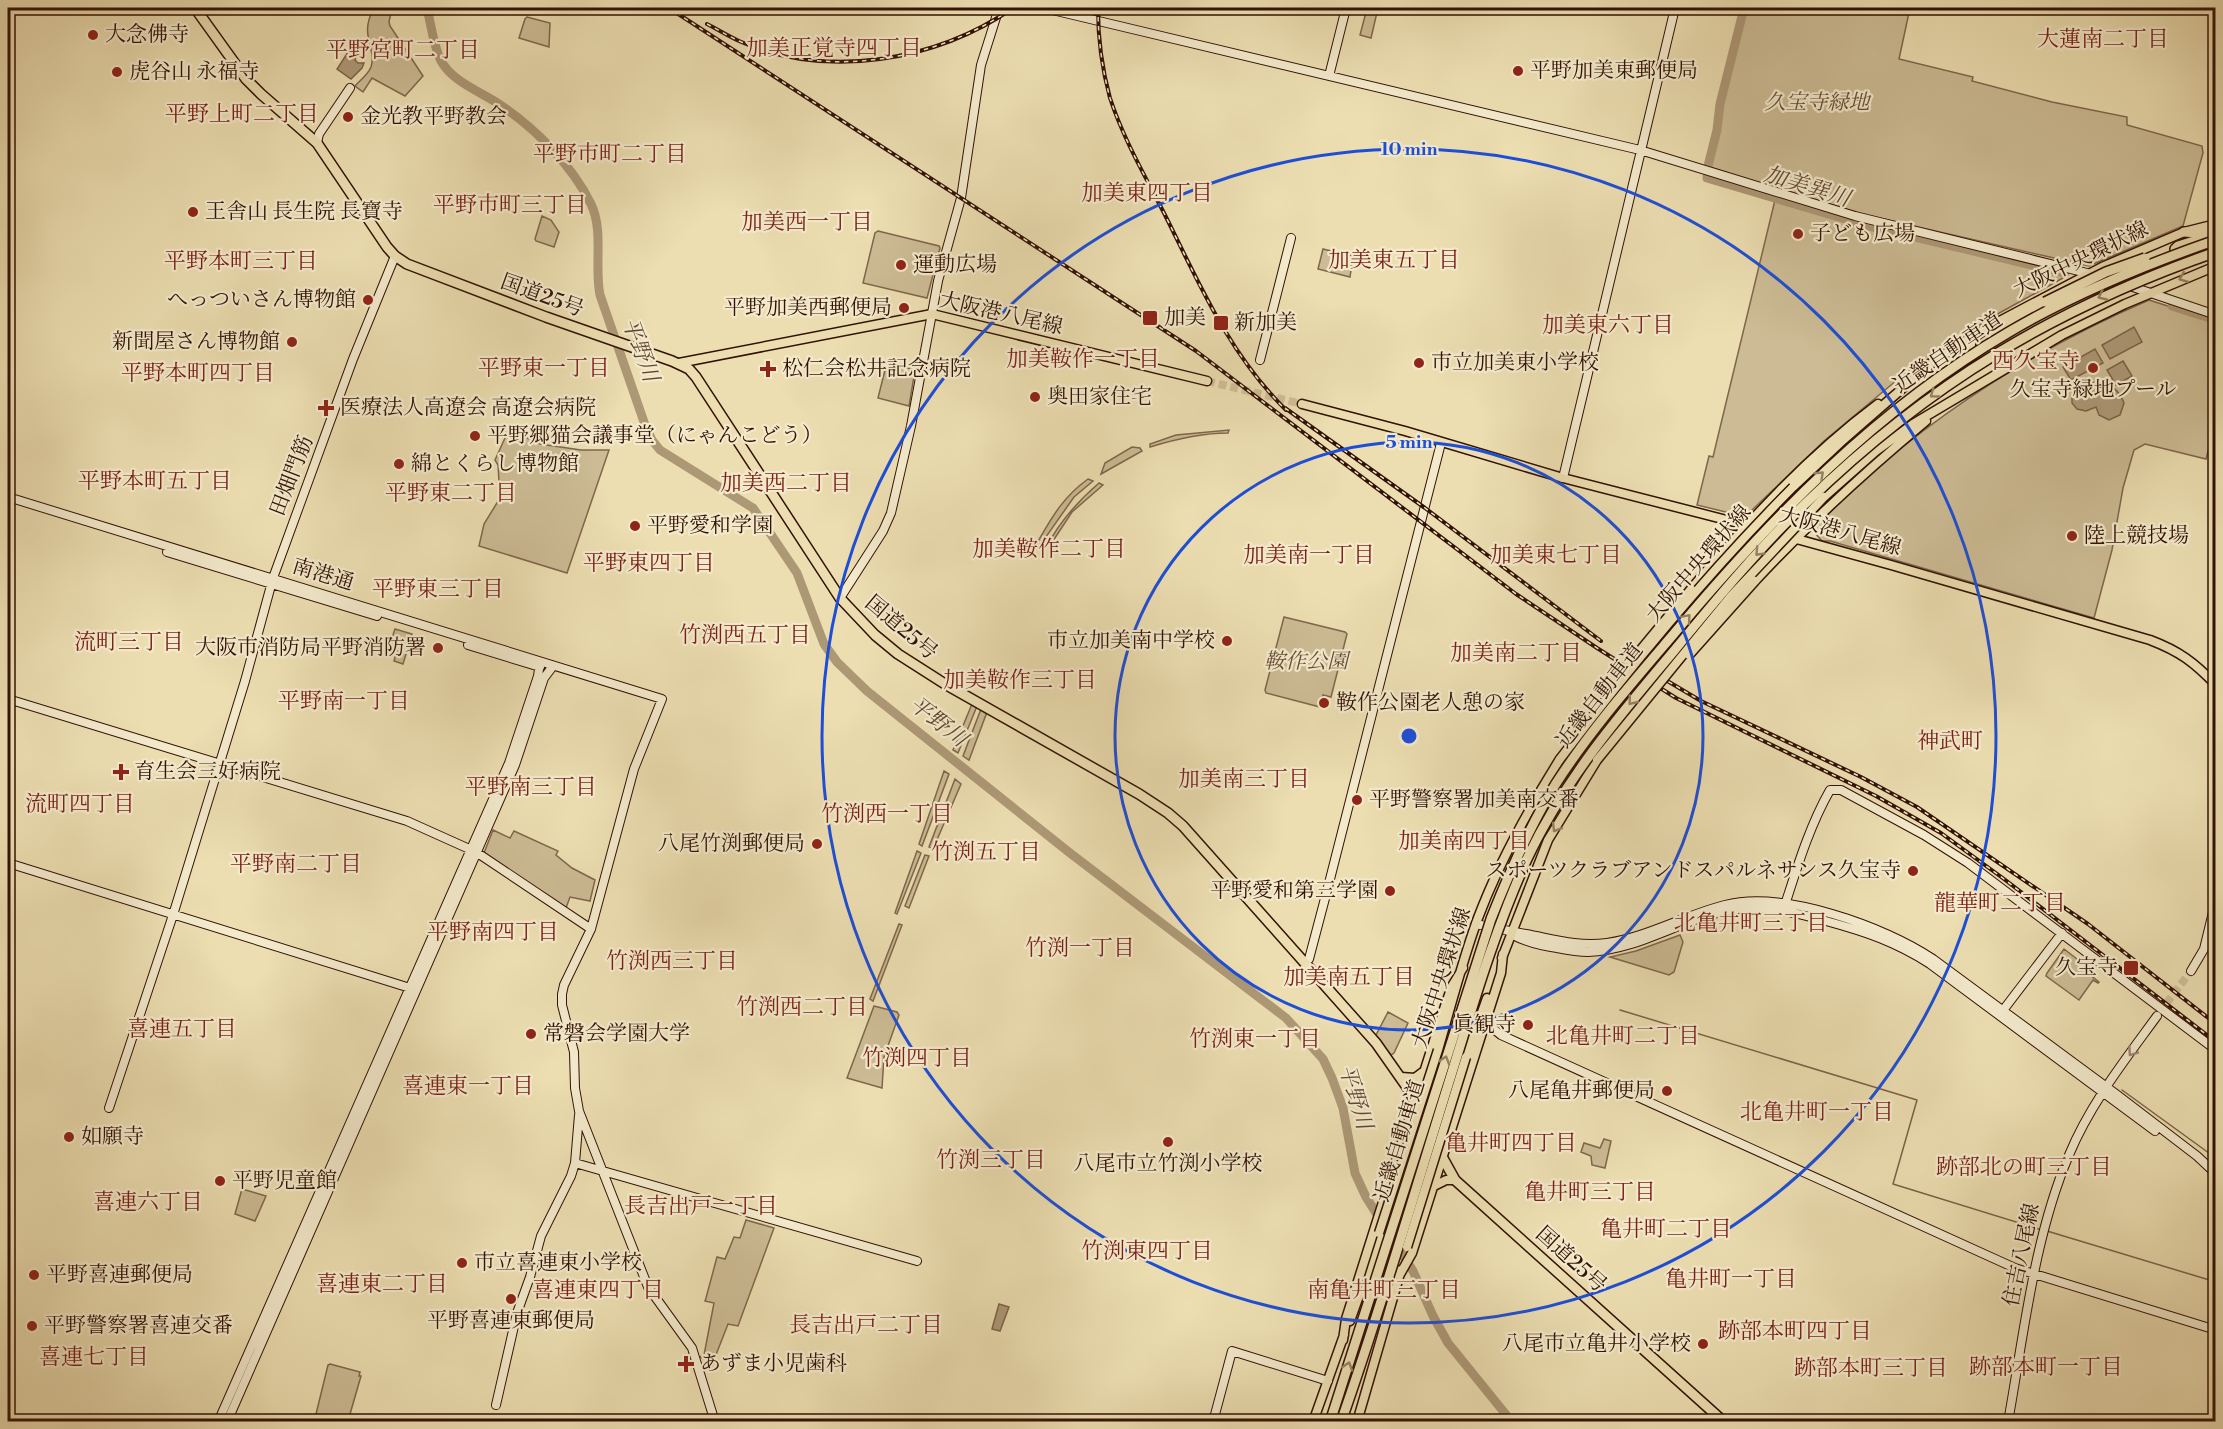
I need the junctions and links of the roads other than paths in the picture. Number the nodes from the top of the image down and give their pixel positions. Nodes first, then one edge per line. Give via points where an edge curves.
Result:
1 (195, 8) edge
2 (999, 8) edge
3 (1044, 8) edge
4 (1346, 8) edge
5 (1675, 8) edge
6 (1329, 76) junction
7 (350, 88) dead end
8 (317, 143) junction
9 (1640, 150) junction
10 (2216, 226) edge
11 (2184, 232) joint
12 (2216, 234) edge
13 (1291, 238) dead end
14 (2216, 240) edge
15 (2216, 252) edge
16 (395, 256) junction
17 (2216, 266) edge
18 (2088, 273) junction
19 (2151, 292) junction
20 (932, 314) junction
21 (2216, 315) edge
22 (1260, 360) dead end
23 (1935, 360) junction
24 (679, 363) junction
25 (1951, 369) junction
26 (1207, 381) tunnel mouth
27 (1302, 404) tunnel mouth
28 (1943, 407) junction
29 (1442, 443) junction
30 (1563, 478) junction
31 (8, 497) edge
32 (8, 503) edge
33 (1746, 525) junction
34 (1794, 538) junction
35 (272, 581) junction
36 (840, 598) junction
37 (540, 664) junction
38 (551, 668) junction
39 (2216, 685) edge
40 (8, 699) edge
41 (1594, 714) junction
42 (1620, 730) junction
43 (219, 764) junction
44 (473, 850) junction
45 (8, 863) edge
46 (2216, 900) edge
47 (1784, 907) junction
48 (173, 915) junction
49 (1476, 924) junction
50 (591, 929) junction
51 (1510, 933) junction
52 (2062, 933) junction
53 (1503, 954) junction
54 (1305, 962) junction
55 (1463, 968) junction
56 (2191, 971) tunnel mouth
57 (410, 988) junction
58 (2000, 1013) junction
59 (2157, 1016) tunnel mouth
60 (1485, 1022) junction
61 (388, 1046) junction
62 (2216, 1050) edge
63 (1424, 1071) junction
64 (1401, 1077) junction
65 (2105, 1090) junction
66 (1414, 1100) junction
67 (1460, 1103) junction
68 (110, 1108) dead end
69 (579, 1111) junction
70 (1428, 1128) junction
71 (1400, 1149) junction
72 (1442, 1159) junction
73 (575, 1162) junction
74 (602, 1170) junction
75 (2214, 1170) edge
76 (1455, 1180) junction
77 (1434, 1186) junction
78 (917, 1261) dead end
79 (2035, 1273) junction
80 (1400, 1276) junction
81 (2216, 1330) edge
82 (1342, 1340) junction
83 (1328, 1381) junction
84 (496, 1405) dead end
85 (218, 1422) edge
86 (227, 1422) edge
87 (715, 1422) edge
88 (1214, 1422) edge
89 (1312, 1422) edge
90 (1330, 1422) edge
91 (1341, 1422) edge
92 (1357, 1422) edge
93 (1724, 1422) edge
94 (2008, 1422) edge

1 - 8 highway, 国道25号 via 246,79
2 - 20 street via 981,65 961,198
3 - 6 street
4 - 6 street
5 - 9 street
6 - 9 street
7 - 8 street
8 - 16 highway, 国道25号
9 - 18 street via 1855,216
9 - 30 street
10 - 11 highway via 2197,233
11 - 18 main road, 大阪中央環状線
12 - 25 highway, bridge via 2178,246 2175,249 2181,264 2145,258 2045,302
13 - 22 street
14 - 25 highway, 近畿自動車道, bridge via 2073,297
15 -> 91 highway, 近畿自動車道, bridge via 2114,290 2048,323 1958,378 1895,424 1824,485 1764,547 1610,727 1560,798 1514,889 1477,992
16 - 24 highway, 国道25号 via 455,283
16 - 35 street, 田畑門筋
17 -> 19 main road
18 - 19 street
18 - 23 main road, 大阪中央環状線
19 - 21 street
19 - 28 main road via 2062,336
20 - 24 main road, 大阪港八尾線
20 - 26 main road, 大阪港八尾線
20 - 36 street via 891,513
23 - 33 main road via 1851,424
23 - 41 main road, 大阪中央環状線, bridge via 1841,442 1737,544
24 - 36 highway, 国道25号 via 689,369 706,392
90 -> 25 highway, 近畿自動車道, bridge via 1483,941 1519,851 1551,794 1626,690 1769,525 1854,445
27 - 29 main road, 大阪港八尾線
28 - 34 main road
28 - 42 main road, bridge via 1876,451 1824,497 1731,596
29 - 30 main road, 大阪港八尾線
29 - 54 street via 1309,959
30 - 33 main road, 大阪港八尾線
31 - 35 street, 南港通
32 - 35 street, 南港通
33 - 34 main road, 大阪港八尾線
33 - 41 main road, bridge via 1615,681
34 - 39 main road, 大阪港八尾線 via 2150,640 2185,656
34 - 42 main road, bridge via 1632,723
35 - 37 street, 南港通
35 - 43 street, 田畑門筋
36 - 54 highway, 国道25号 via 875,635 921,670 1168,813
37 - 38 street, 南港通
37 - 44 street via 509,763
38 - 44 street via 544,678 515,765
38 - 50 street, 南港通 via 660,701 634,769
40 - 43 street
41 - 49 main road, 大阪中央環状線, bridge via 1524,817
42 -> 51 main road, bridge via 1548,840
43 - 44 street via 407,821
43 - 48 street, 田畑門筋
44 - 50 street
44 - 57 street
44 - 61 street
45 - 48 street
46 - 56 street via 2204,949
47 - 51 street via 1760,901 1728,904 1627,939 1604,943 1569,943
47 - 52 street via 1810,831 1830,790 1836,789 1924,835
47 - 58 street via 1866,925 1902,940 1933,959
48 - 57 street
48 - 68 street, 田畑門筋
49 - 51 street
49 - 55 main road, 大阪中央環状線
50 - 69 street via 562,994 574,1052
51 - 53 main road
52 - 58 street
52 - 62 street
53 - 60 main road
53 - 80 main road, bridge via 1466,1057
54 - 64 highway, 国道25号
55 - 63 main road via 1452,986
55 - 82 main road, 大阪中央環状線, bridge via 1355,1310
57 - 61 street
58 - 65 street
59 -> 65 street, 住吉八尾線
60 - 67 main road
60 - 79 street via 1501,1035 1976,1251
61 - 85 street
61 - 86 street
63 - 64 main road via 1415,1078
63 - 66 main road
64 - 66 highway, 国道25号
65 - 75 street
65 - 79 street, 住吉八尾線 via 2069,1153
66 - 70 highway, 国道25号
66 - 71 main road
67 - 70 main road via 1453,1107 1446,1128
67 - 72 main road
69 - 73 street
69 - 74 street
70 - 71 main road via 1413,1131
70 - 72 highway, 国道25号
71 - 82 main road
72 - 76 highway, 国道25号
72 - 77 main road
73 - 74 street
73 - 84 street via 566,1190 541,1236 517,1313
74 - 78 street
74 - 87 street via 648,1287 692,1348
76 - 77 main road
76 - 93 highway, 国道25号
77 - 80 main road
79 - 81 street
79 - 94 street, 住吉八尾線
80 - 92 main road
82 - 83 main road, 大阪中央環状線
83 - 88 street via 1232,1351
83 - 89 main road, 大阪中央環状線

